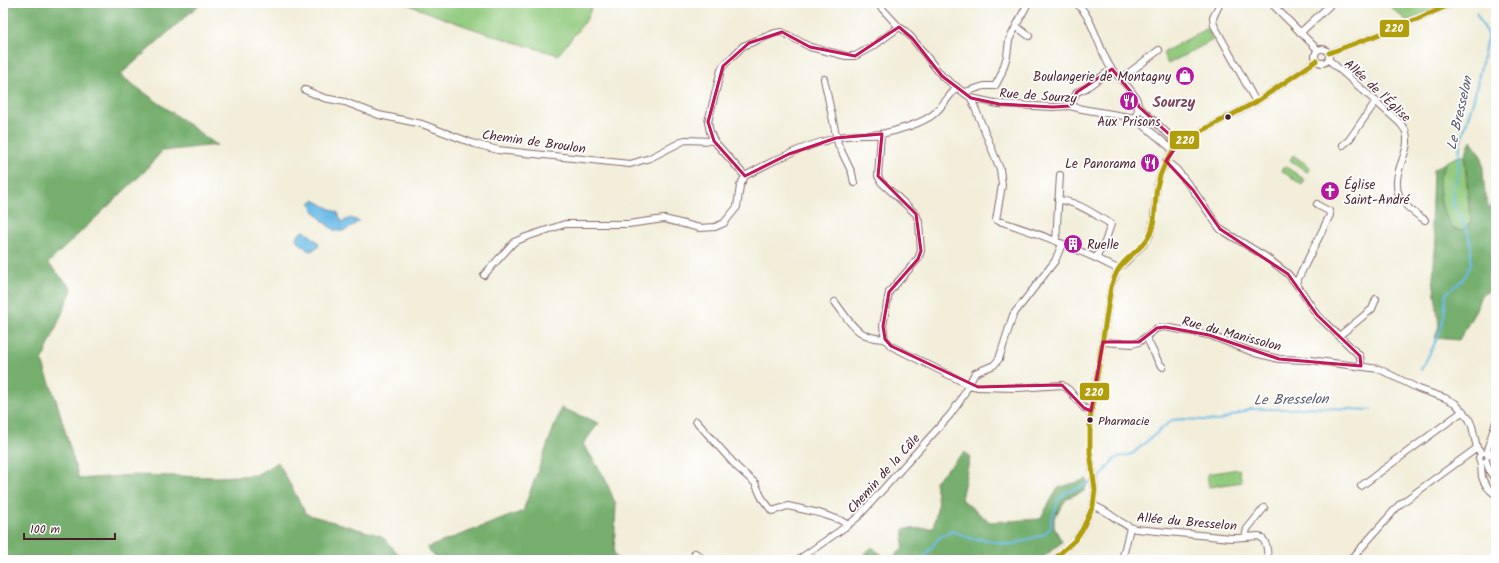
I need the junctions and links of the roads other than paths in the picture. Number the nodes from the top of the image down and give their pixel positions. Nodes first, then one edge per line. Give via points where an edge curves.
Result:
1 (878, 3) edge
2 (1028, 3) edge
3 (1076, 3) edge
4 (1220, 3) edge
5 (1271, 3) edge
6 (1459, 3) edge
7 (1329, 6) dead end
8 (899, 27) junction
9 (1017, 27) junction
10 (1300, 33) junction
11 (1029, 36) dead end
12 (1159, 50) dead end
13 (1318, 50) junction
14 (1329, 57) junction
15 (1316, 61) junction
16 (1112, 69) junction
17 (824, 79) dead end
18 (1120, 79) junction
19 (957, 87) junction
20 (305, 90) dead end
21 (965, 92) junction
22 (971, 98) junction
23 (1376, 101) junction
24 (1256, 102) junction
25 (1070, 106) junction
26 (1139, 108) junction
27 (1135, 118) junction
28 (881, 134) junction
29 (836, 138) junction
30 (714, 141) junction
31 (1179, 142) junction
32 (1343, 145) dead end
33 (1173, 150) junction
34 (1166, 161) junction
35 (1060, 175) dead end
36 (745, 176) junction
37 (854, 183) dead end
38 (1058, 200) junction
39 (1317, 204) dead end
40 (1426, 220) dead end
41 (1056, 240) junction
42 (1062, 244) junction
43 (1096, 258) junction
44 (1118, 269) junction
45 (484, 275) dead end
46 (1296, 283) junction
47 (1376, 299) dead end
48 (835, 302) dead end
49 (1338, 336) junction
50 (1146, 338) junction
51 (885, 339) junction
52 (1103, 342) junction
53 (1360, 366) junction
54 (1163, 367) dead end
55 (969, 385) junction
56 (1091, 411) junction
57 (1463, 411) junction
58 (696, 421) dead end
59 (1496, 422) edge
60 (1496, 446) edge
61 (1483, 455) junction
62 (1496, 480) edge
63 (1361, 486) dead end
64 (1496, 495) edge
65 (1093, 506) junction
66 (1264, 508) dead end
67 (848, 525) junction
68 (1130, 528) junction
69 (1245, 537) junction
70 (695, 553) dead end
71 (705, 560) edge
72 (798, 560) edge
73 (1053, 560) edge
74 (1122, 560) edge
75 (1268, 560) edge
76 (1347, 560) edge

1 - 8 street
2 - 9 street
3 - 16 street via 1084,11
4 - 24 street via 1213,18 1214,25
5 - 10 street
6 - 14 street
7 - 10 street
8 - 19 street via 912,38 942,76
8 - 30 street via 855,56 810,47 782,32 743,46 721,70 708,122
9 - 11 street
9 - 21 street via 1010,40 1007,56 995,86 984,86
10 - 13 street
12 - 18 street
13 - 14 street via 1324,49
13 - 15 street
14 - 15 street via 1324,63
14 - 23 street, Allée de l'Église
15 - 24 street
16 - 18 street
16 - 25 street via 1077,92
17 - 29 street
18 - 26 street via 1136,98
19 - 21 street
19 - 28 street via 927,118
20 - 30 street, Chemin de Broulon via 379,115 422,124 498,150 630,164 650,158 685,140
21 - 22 street
22 - 25 street, Rue de Sourzy via 999,104
22 - 41 street via 1000,169 1002,185 996,220
23 - 32 street
23 - 40 street, Allée de l'Église via 1400,123 1406,133 1407,148 1397,173 1397,189 1402,202
24 - 31 street
25 - 27 street, Rue de Sourzy
26 - 27 street
26 - 31 street
27 - 33 street
28 - 29 street
28 - 51 street via 878,176 881,182 916,214 921,251 889,292 883,326
29 - 36 street via 790,154
29 - 37 street
30 - 36 street
31 - 33 street
33 - 34 street
34 - 44 street via 1156,186 1150,235
34 - 46 street via 1193,190 1220,229 1266,257
35 - 38 street
36 - 45 street via 740,186 737,207 724,223 715,227 700,228 664,219 628,224 565,224 514,242
38 - 41 street
38 - 43 street via 1080,207 1111,224
39 - 46 street via 1329,211 1330,215
41 - 42 street
42 - 43 street
42 - 55 street, Chemin de la Câle via 1055,261 1013,315 999,359 994,365 975,374
43 - 44 street
44 - 52 street via 1111,287
46 - 49 street via 1317,315
47 - 49 street via 1372,309
48 - 51 street via 862,334
49 - 53 street via 1360,356
50 - 52 street, Rue du Manissolon via 1132,344
50 - 53 street, Rue du Manissolon via 1157,328 1165,327 1209,336 1280,359
50 - 54 street
51 - 55 street via 891,346
52 - 56 street
53 - 57 street, Rue du Manissolon via 1379,369 1419,389 1450,400
55 - 56 street via 1018,388 1062,385 1084,408
55 - 67 street, Chemin de la Câle via 950,415
56 - 65 street via 1090,452 1095,485
57 - 61 street
57 - 63 street
58 - 67 street via 737,467 755,483 772,511 788,506 819,513
59 - 61 street
60 - 61 street via 1492,452
61 - 62 street
61 - 64 street via 1482,478
61 - 76 street via 1399,505 1355,555
65 - 68 street, Allée du Bresselon
65 - 73 street via 1075,540
66 - 69 street via 1247,529
67 - 72 street, Chemin de la Câle
68 - 69 street, Allée du Bresselon via 1231,538
68 - 74 street
69 - 75 street, Allée du Bresselon via 1262,538 1266,545
70 - 71 street

